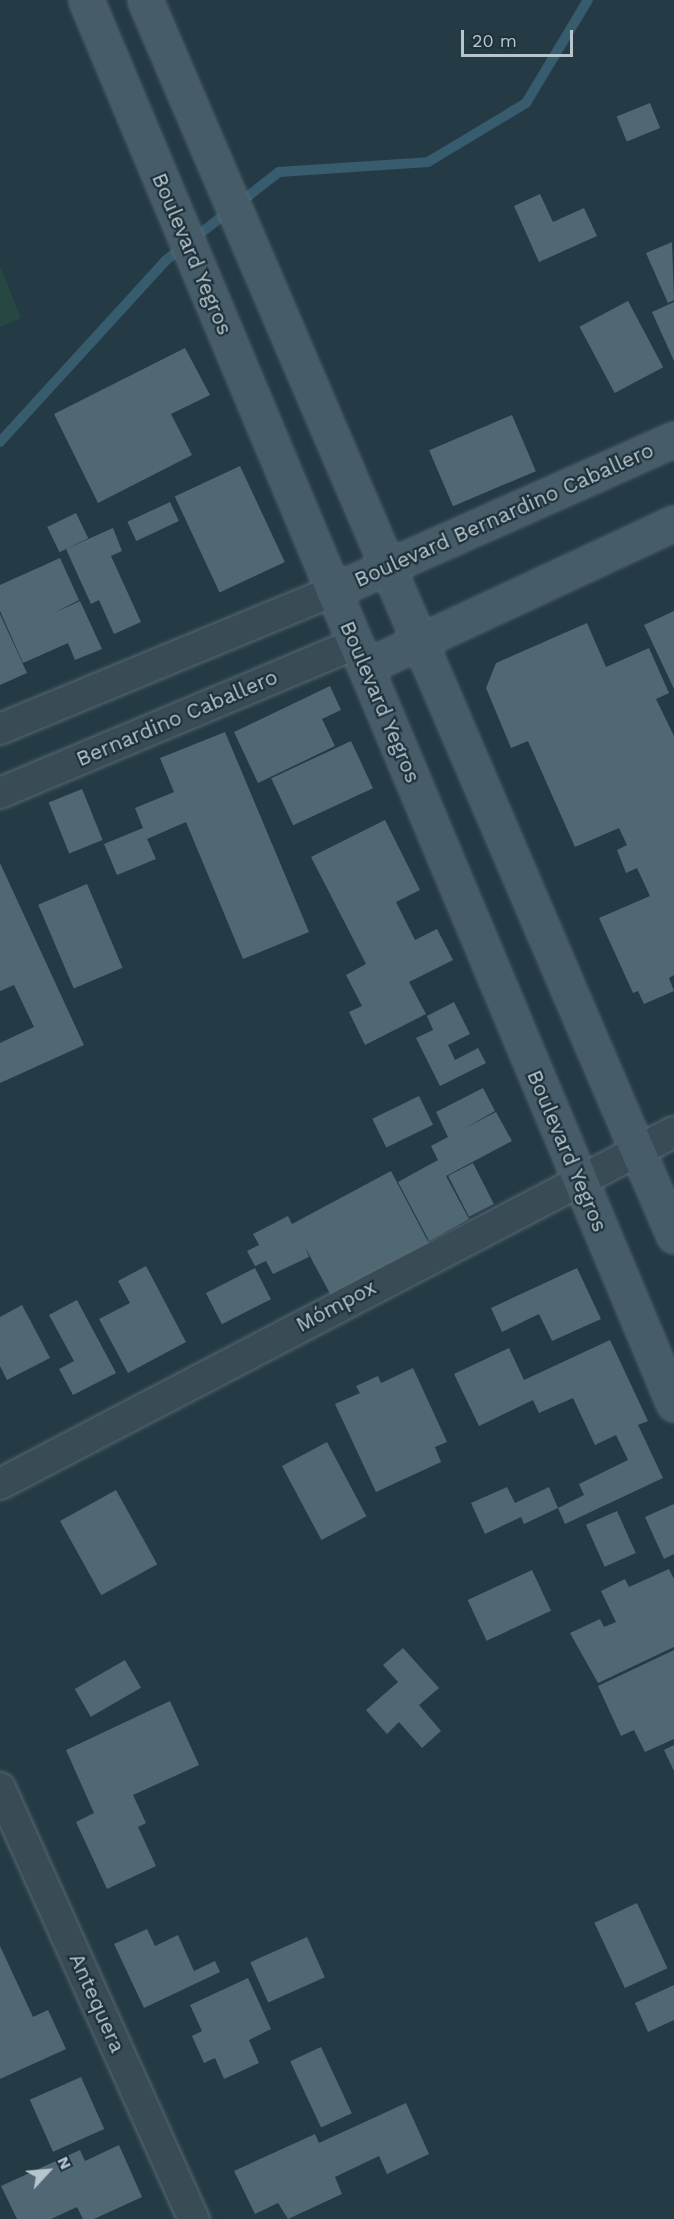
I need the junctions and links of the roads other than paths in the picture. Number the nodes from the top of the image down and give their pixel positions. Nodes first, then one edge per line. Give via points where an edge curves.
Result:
1 (86, 0) edge
2 (145, 0) edge
3 (674, 439) edge
4 (674, 523) edge
5 (388, 569) junction
6 (333, 591) junction
7 (420, 642) junction
8 (360, 656) junction
9 (0, 729) edge
10 (0, 793) edge
11 (674, 1132) edge
12 (637, 1149) junction
13 (579, 1178) junction
14 (674, 1236) edge
15 (674, 1404) edge
16 (0, 1484) edge
17 (0, 1788) edge
18 (194, 2219) edge

1 - 6 main road, Boulevard Yegros
2 - 5 main road
3 - 5 main road, Boulevard Bernardino Caballero
4 - 7 main road
5 - 6 main road, Boulevard Bernardino Caballero
5 - 7 main road
6 - 8 main road, Boulevard Yegros
6 - 9 street
7 - 8 main road
7 - 12 main road
8 - 10 street, Bernardino Caballero
8 - 13 main road, Boulevard Yegros
11 - 12 street, Mómpox
12 - 13 street, Mómpox
12 - 14 main road
13 - 15 main road, Boulevard Yegros
13 - 16 street, Mómpox
17 - 18 street, Antequera

